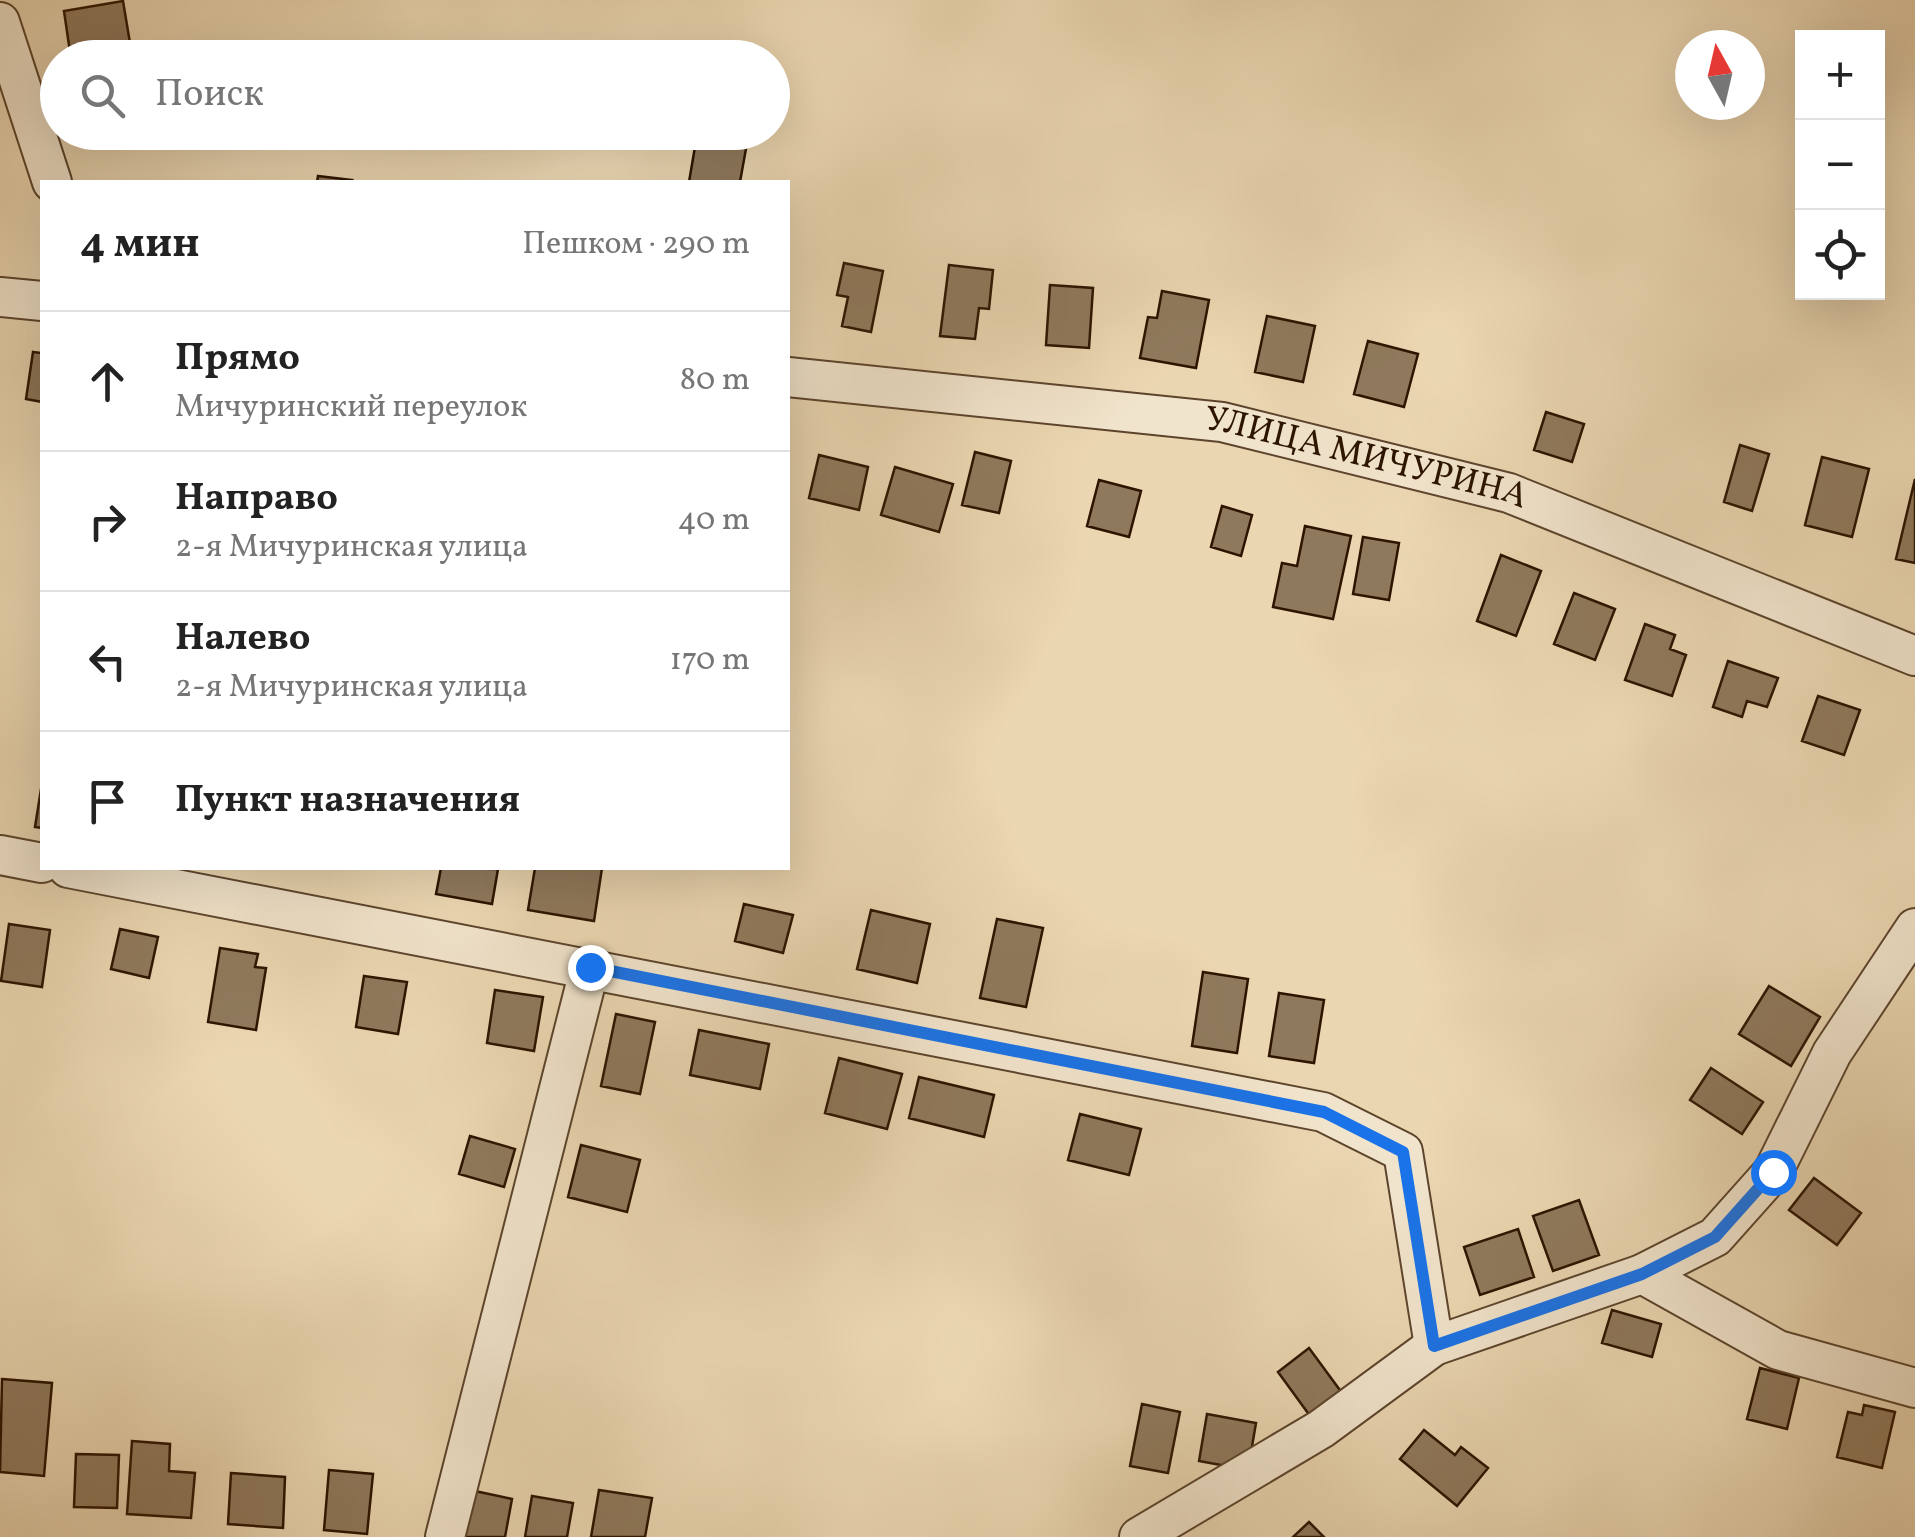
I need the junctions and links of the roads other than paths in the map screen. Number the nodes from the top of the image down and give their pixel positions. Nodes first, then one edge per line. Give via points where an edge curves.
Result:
1 (0, 22) edge
2 (40, 145) edge
3 (42, 150) edge
4 (51, 180) edge
5 (0, 296) edge
6 (40, 301) edge
7 (790, 377) edge
8 (1915, 656) edge
9 (0, 855) edge
10 (40, 863) edge
11 (79, 870) edge
12 (1915, 928) edge
13 (590, 967) junction
14 (1642, 1274) junction
15 (1434, 1346) junction
16 (1915, 1388) edge
17 (445, 1537) edge
18 (1140, 1537) edge

1 - 2 street
3 - 4 street
5 - 6 street
7 - 8 street, УЛИЦА МИЧУРИНА via 1242,426 1509,493
9 - 10 street
11 - 13 street
12 - 14 street via 1832,1053 1773,1172 1715,1237
13 - 15 street via 1324,1112 1403,1152
13 - 17 street
14 - 15 street
14 - 16 street via 1778,1350
15 - 18 street via 1321,1429

